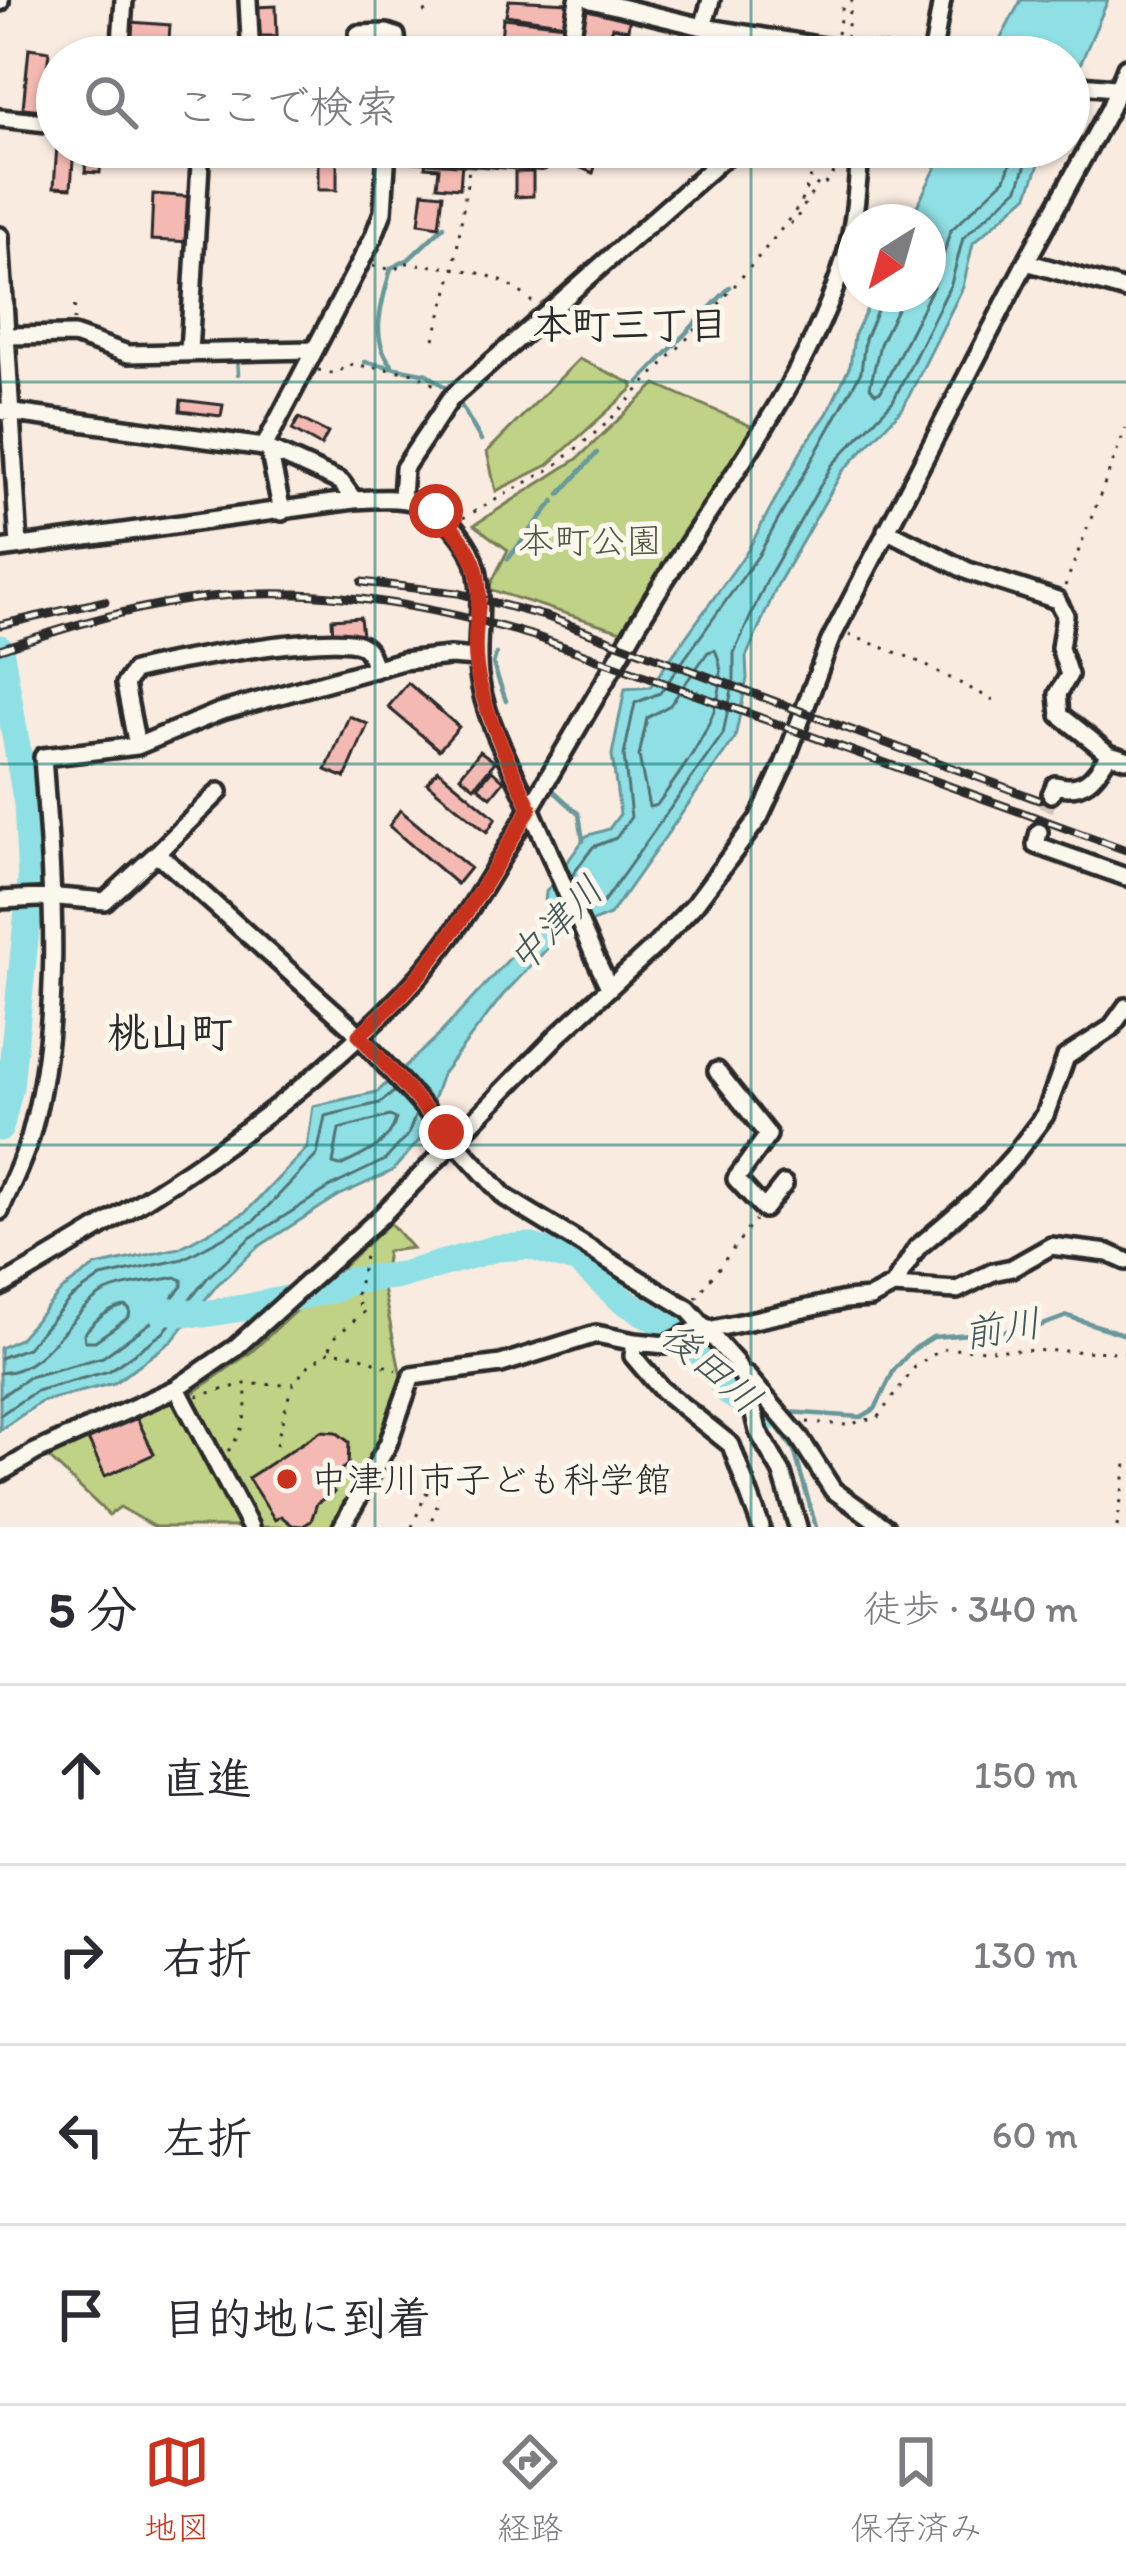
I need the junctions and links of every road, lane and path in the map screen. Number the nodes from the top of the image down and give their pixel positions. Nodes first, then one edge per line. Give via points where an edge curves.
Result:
1 (124, 0) edge
2 (248, 0) edge
3 (418, 0) edge
4 (578, 0) edge
5 (591, 0) edge
6 (711, 0) edge
7 (844, 0) edge
8 (852, 0) edge
9 (942, 0) edge
10 (429, 20) dead end
11 (703, 26) junction
12 (358, 34) dead end
13 (121, 36) edge
14 (250, 36) edge
15 (395, 36) edge
16 (572, 36) edge
17 (744, 36) edge
18 (842, 36) edge
19 (844, 36) edge
20 (936, 36) edge
21 (1126, 67) edge
22 (1117, 90) edge
23 (0, 118) edge
24 (36, 122) edge
25 (1090, 146) edge
26 (200, 168) edge
27 (388, 168) edge
28 (469, 168) edge
29 (712, 168) edge
30 (817, 168) edge
31 (839, 168) edge
32 (859, 168) edge
33 (1078, 168) edge
34 (788, 220) junction
35 (0, 236) edge
36 (1026, 262) junction
37 (454, 269) junction
38 (391, 270) dead end
39 (1126, 290) edge
40 (75, 299) dead end
41 (544, 315) junction
42 (74, 335) junction
43 (5, 336) junction
44 (434, 339) dead end
45 (312, 350) junction
46 (189, 352) junction
47 (304, 368) junction
48 (451, 398) junction
49 (4, 412) edge
50 (1126, 428) edge
51 (266, 448) junction
52 (402, 497) junction
53 (354, 500) junction
54 (282, 512) junction
55 (451, 524) junction
56 (886, 530) junction
57 (19, 546) junction
58 (0, 549) edge
59 (1060, 605) junction
60 (836, 630) junction
61 (477, 658) junction
62 (374, 669) junction
63 (999, 703) dead end
64 (137, 746) junction
65 (1117, 756) edge
66 (219, 792) dead end
67 (1052, 794) dead end
68 (530, 808) junction
69 (1039, 832) dead end
70 (157, 853) junction
71 (1126, 878) edge
72 (46, 898) junction
73 (1, 900) edge
74 (609, 987) junction
75 (1126, 1007) edge
76 (362, 1039) junction
77 (717, 1071) dead end
78 (449, 1136) junction
79 (784, 1184) dead end
80 (764, 1209) junction
81 (0, 1211) edge
82 (367, 1249) dead end
83 (1126, 1261) edge
84 (893, 1286) junction
85 (0, 1287) edge
86 (688, 1309) junction
87 (703, 1328) junction
88 (635, 1342) junction
89 (329, 1351) junction
90 (1126, 1352) edge
91 (735, 1362) junction
92 (412, 1376) junction
93 (245, 1384) junction
94 (292, 1385) junction
95 (180, 1394) junction
96 (791, 1427) junction
97 (276, 1445) dead end
98 (227, 1452) dead end
99 (1126, 1465) edge
100 (0, 1473) edge
101 (250, 1527) edge
102 (342, 1527) edge
103 (412, 1527) edge
104 (429, 1527) edge
105 (760, 1527) edge
106 (798, 1527) edge
107 (885, 1527) edge
108 (1117, 1527) edge

1 - 13 street
2 - 14 street
3 - 10 path
4 - 16 street
5 - 11 street
6 - 11 street
7 - 18 path
8 - 19 path
9 - 20 street
11 - 17 street
12 - 15 street
21 - 22 street
22 - 25 street
23 - 24 street
26 - 46 street
27 - 45 street via 366,254
28 - 37 path
29 - 41 street
30 - 34 path
31 - 34 path via 818,183 793,224
32 - 68 street via 845,259 808,346
33 - 36 street
34 - 55 path via 607,423 554,467
35 - 43 street
36 - 39 street
36 - 56 street
37 - 38 path via 403,263
37 - 41 path via 515,285
37 - 44 path
40 - 42 path
41 - 48 street
42 - 43 street
42 - 46 street via 128,354
43 - 49 street
45 - 46 street
45 - 47 street
47 - 48 path via 336,374 349,364 414,373
47 - 51 street
48 - 52 street via 404,469
49 - 51 street
49 - 57 street
50 - 59 path
51 - 53 street via 341,482
51 - 54 street
52 - 53 street
52 - 55 street
53 - 54 street
54 - 57 street
55 - 61 street via 476,562
56 - 59 street via 968,572
56 - 60 street
57 - 58 street
59 - 65 street via 1069,675 1058,694 1060,715
60 - 63 path
60 - 74 street via 749,834 695,904
61 - 62 street
61 - 68 street via 492,723
62 - 64 street via 219,712
62 - 64 street via 365,647 331,643 134,671 125,684
64 - 72 street via 43,757
65 - 67 street via 1086,784 1055,785
66 - 70 street
68 - 74 street
68 - 76 street via 432,961
69 - 71 street via 1036,845
70 - 72 street via 106,901
70 - 76 street
72 - 73 street
72 - 81 street via 53,956 42,1083 31,1138
74 - 78 street
75 - 84 street via 1111,1028 1066,1057 1045,1115 978,1196 917,1248
76 - 78 street
76 - 85 street via 194,1171
77 - 80 street via 767,1135 736,1179
78 - 86 street via 505,1197
78 - 95 street via 331,1262
79 - 80 street
80 - 86 path
82 - 89 path via 355,1300 365,1311
83 - 84 street via 1052,1246 957,1290
84 - 87 street via 870,1298
86 - 87 street
87 - 88 street via 666,1345
87 - 91 street
88 - 92 street via 596,1334 501,1364
88 - 105 street via 633,1356 661,1389 731,1445
89 - 92 path
89 - 94 path
90 - 96 path via 942,1348 915,1367 878,1417
91 - 96 street
91 - 106 street
92 - 102 street via 388,1444
93 - 94 path
93 - 95 path
93 - 98 path via 243,1432
94 - 97 path
95 - 100 street
95 - 101 street
96 - 107 street via 833,1490
99 - 108 path
103 - 104 path via 426,1493 436,1493

